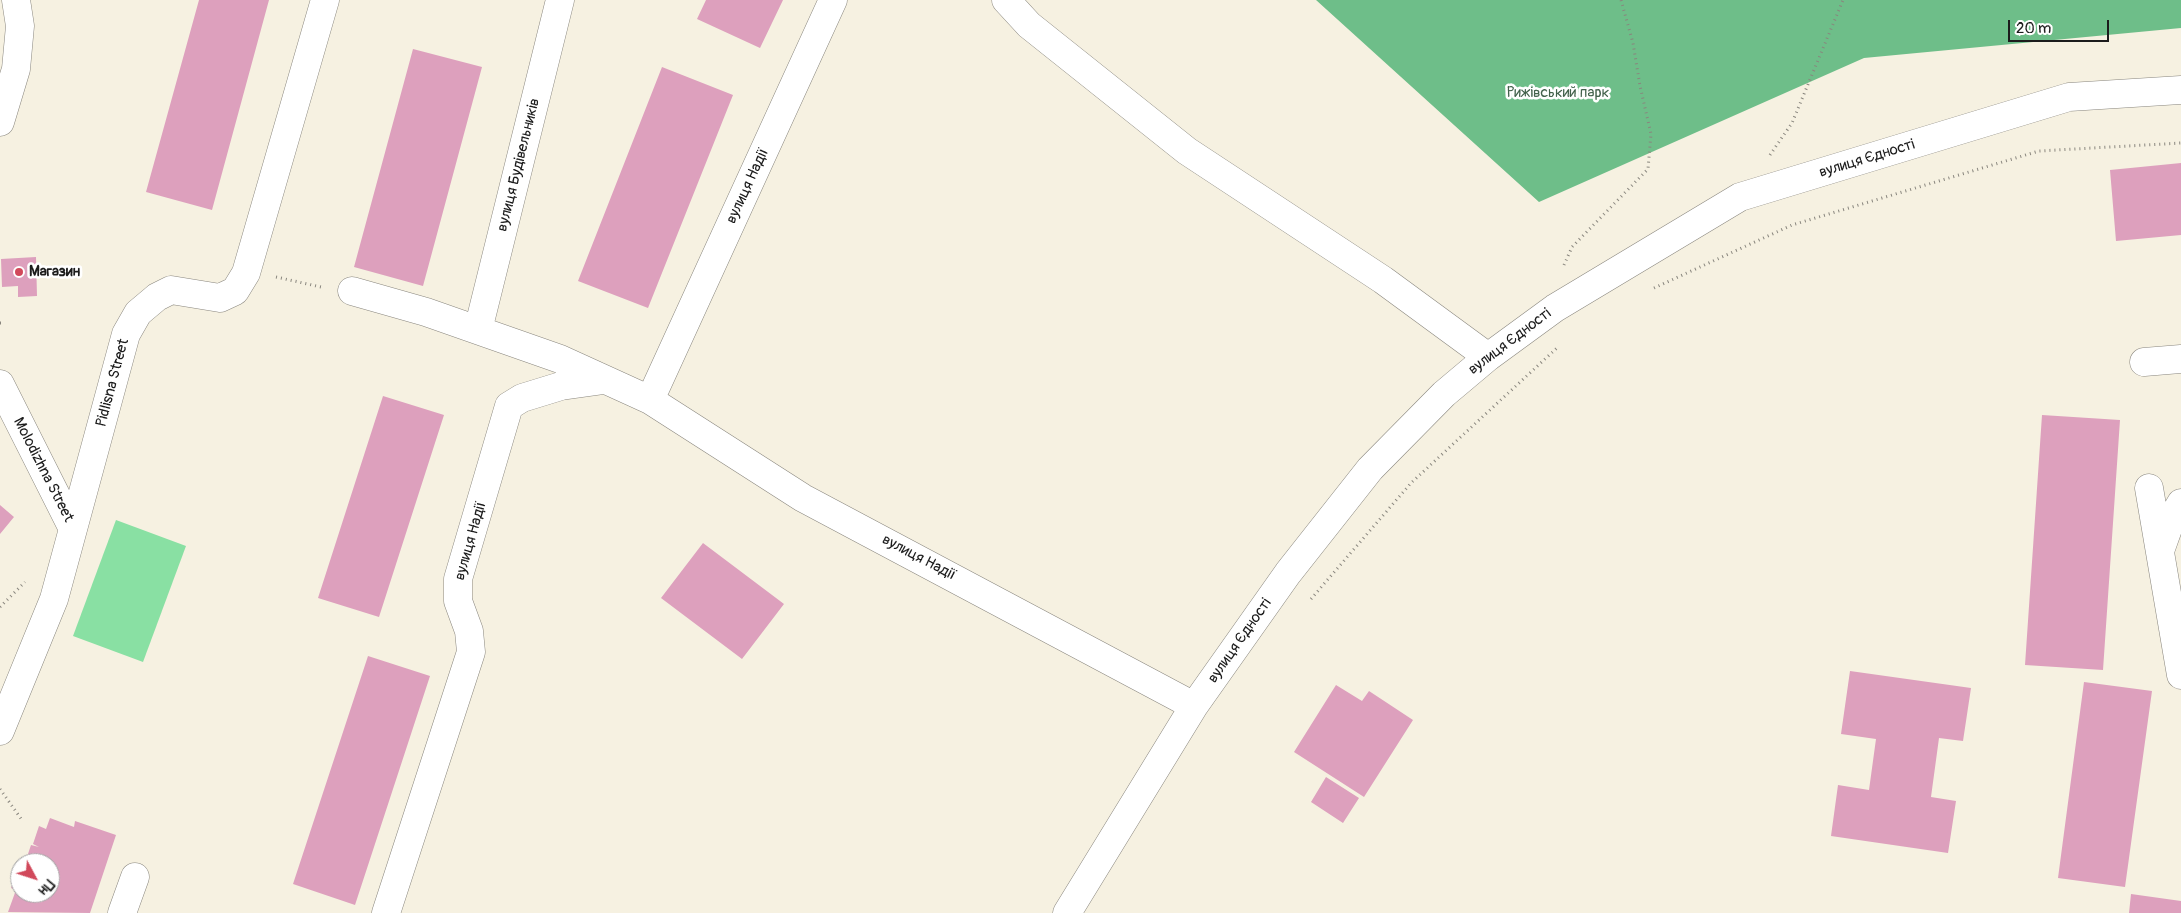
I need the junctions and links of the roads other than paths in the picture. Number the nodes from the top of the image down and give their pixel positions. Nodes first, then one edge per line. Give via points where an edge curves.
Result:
1 (10, 0) edge
2 (16, 0) edge
3 (325, 0) edge
4 (560, 0) edge
5 (833, 0) edge
6 (1006, 0) edge
7 (0, 10) edge
8 (2181, 90) edge
9 (0, 122) edge
10 (352, 291) road end
11 (478, 330) junction
12 (1488, 357) junction
13 (2181, 359) edge
14 (2144, 362) dead end
15 (604, 380) junction
16 (0, 384) edge
17 (650, 400) junction
18 (2149, 488) dead end
19 (2181, 503) edge
20 (73, 529) junction
21 (2160, 553) junction
22 (2181, 675) edge
23 (1194, 706) junction
24 (0, 731) edge
25 (135, 877) dead end
26 (122, 913) edge
27 (386, 913) edge
28 (1067, 913) edge

1 - 7 street
2 - 9 street via 20,26 16,69
3 - 20 street, Pidlisna Street via 246,273 235,291 220,298 171,290 138,313 126,334
4 - 11 street, вулиця Будівельників
5 - 17 street, вулиця Надії
6 - 12 street via 1029,25 1187,151 1383,280
8 - 12 street, вулиця Єдності via 2069,97 1740,197 1555,308
10 - 11 street, вулиця Надії
11 - 15 street, вулиця Надії via 560,359
12 - 23 street, вулиця Єдності via 1444,394 1370,469 1288,572
13 - 14 street
15 - 17 street, вулиця Надії
15 - 27 street, вулиця Надії via 560,386 522,398 509,406 458,579 458,601 472,641 469,662
16 - 20 street, Molodizhna Street
17 - 23 street, вулиця Надії via 803,498
18 - 21 street
19 - 21 street via 2171,520
20 - 24 street, Pidlisna Street via 54,599
21 - 22 street
23 - 28 street, вулиця Єдності
25 - 26 street

